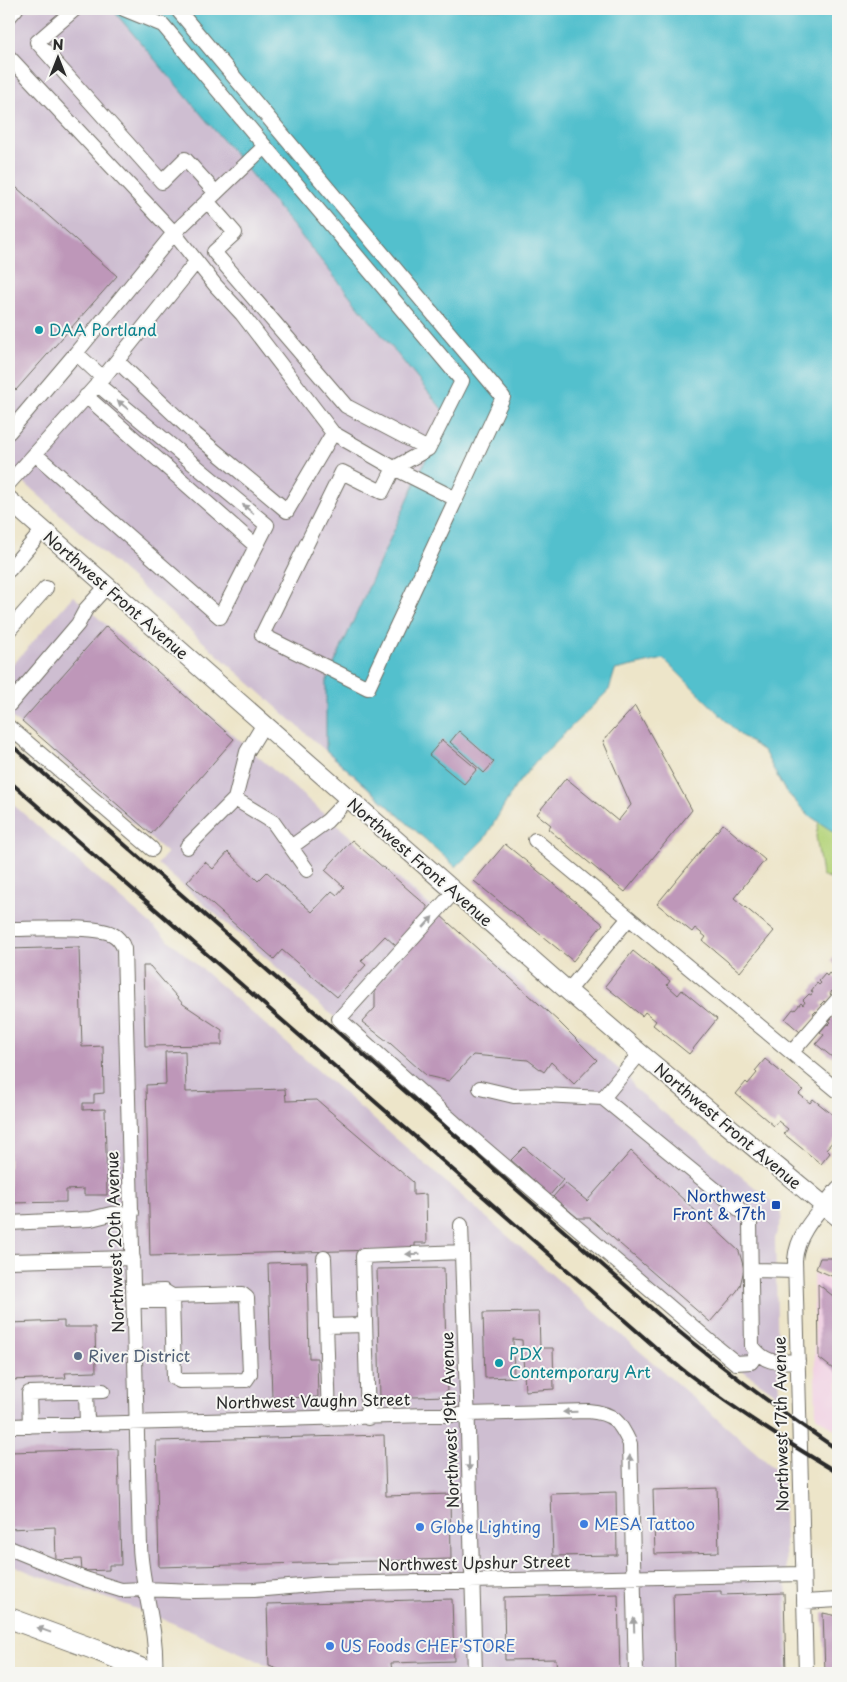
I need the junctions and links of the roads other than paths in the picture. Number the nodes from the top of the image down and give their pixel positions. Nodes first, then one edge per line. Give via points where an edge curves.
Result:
1 (16, 9) edge
2 (75, 9) edge
3 (124, 9) edge
4 (177, 9) edge
5 (9, 17) edge
6 (9, 57) edge
7 (265, 146) junction
8 (211, 197) junction
9 (174, 233) junction
10 (196, 262) junction
11 (76, 353) junction
12 (117, 361) junction
13 (100, 381) junction
14 (86, 396) junction
15 (9, 432) edge
16 (333, 433) junction
17 (428, 449) junction
18 (35, 454) junction
19 (394, 468) junction
20 (9, 484) edge
21 (456, 499) junction
22 (9, 500) edge
23 (43, 530) junction
24 (256, 546) junction
25 (9, 570) edge
26 (107, 586) junction
27 (46, 588) dead end
28 (9, 630) edge
29 (9, 705) edge
30 (264, 724) junction
31 (9, 727) edge
32 (235, 798) junction
33 (348, 799) junction
34 (535, 840) dead end
35 (290, 846) junction
36 (187, 847) dead end
37 (152, 849) dead end
38 (308, 870) dead end
39 (454, 892) junction
40 (628, 918) junction
41 (9, 929) edge
42 (568, 991) junction
43 (838, 999) edge
44 (792, 1052) junction
45 (640, 1053) junction
46 (480, 1088) dead end
47 (838, 1091) edge
48 (604, 1098) junction
49 (838, 1188) edge
50 (824, 1205) junction
51 (132, 1213) junction
52 (838, 1217) edge
53 (9, 1223) edge
54 (461, 1225) dead end
55 (462, 1252) junction
56 (133, 1258) junction
57 (324, 1258) dead end
58 (9, 1261) edge
59 (750, 1270) junction
60 (795, 1271) junction
61 (172, 1296) junction
62 (134, 1297) junction
63 (365, 1325) junction
64 (326, 1326) junction
65 (757, 1353) junction
66 (798, 1361) junction
67 (86, 1391) junction
68 (102, 1391) dead end
69 (468, 1415) junction
70 (329, 1418) junction
71 (368, 1418) junction
72 (137, 1423) junction
73 (87, 1424) junction
74 (9, 1426) edge
75 (30, 1426) junction
76 (9, 1548) edge
77 (803, 1574) junction
78 (632, 1577) junction
79 (472, 1581) junction
80 (145, 1589) junction
81 (838, 1600) edge
82 (804, 1602) junction
83 (9, 1618) edge
84 (154, 1673) edge
85 (475, 1673) edge
86 (636, 1673) edge
87 (806, 1673) edge

1 - 5 street
2 - 8 street via 37,42 162,182 185,159
3 - 7 street via 163,25
4 - 21 street via 503,397
6 - 9 street
7 - 8 street
7 - 17 street via 462,381
8 - 9 street
8 - 17 street via 235,234 214,252 346,406
9 - 10 street
9 - 11 street
10 - 12 street
10 - 16 street via 242,314
11 - 13 street
11 - 15 street
12 - 13 street
12 - 16 street via 203,441 287,512
13 - 14 street
24 -> 13 street via 267,525
14 - 18 street
14 - 24 street
16 - 19 street
17 - 19 street
18 - 20 street
18 - 24 street via 220,617
19 - 21 street
19 - 21 street via 382,492 342,472 262,635 368,688
22 - 23 main road, Northwest Front Avenue
23 - 25 street
23 - 26 main road, Northwest Front Avenue
26 - 29 street
26 - 30 main road, Northwest Front Avenue
27 - 28 street
30 - 32 street via 247,752
30 - 33 main road, Northwest Front Avenue
31 - 37 street
32 - 35 street via 273,822
32 - 36 street
33 - 35 street via 327,821
33 - 39 main road, Northwest Front Avenue
34 - 40 street
35 - 38 street
39 - 42 main road, Northwest Front Avenue
65 -> 39 street via 751,1362 736,1363 457,1125 339,1019
40 - 42 street
40 - 44 street
41 - 51 street, Northwest 20th Avenue via 64,928 112,934 124,949
42 - 45 main road, Northwest Front Avenue
43 - 44 street
44 - 47 street
45 - 48 street
45 - 50 main road, Northwest Front Avenue
46 - 48 street via 514,1096
48 - 59 street via 745,1214 750,1222
49 - 50 street, Northwest 17th Avenue
50 - 52 main road, Northwest Front Avenue
50 - 60 street, Northwest 17th Avenue via 798,1242
51 - 53 street via 91,1219
51 - 56 street, Northwest 20th Avenue
54 - 55 street, Northwest 19th Avenue
55 -> 63 street via 363,1256
55 - 69 street, Northwest 19th Avenue
56 - 58 street
56 - 62 street, Northwest 20th Avenue
57 - 64 street
59 - 60 street
59 - 65 street via 752,1346
60 - 66 street, Northwest 17th Avenue
61 - 61 street via 174,1378 180,1381 246,1380 250,1374 247,1298 242,1294
61 - 62 street via 167,1301
62 - 72 street, Northwest 20th Avenue
63 - 64 street
63 - 71 street
64 - 70 street
65 - 66 street via 767,1361
66 - 77 street, Northwest 17th Avenue
67 - 68 street
67 - 73 street
67 - 75 street via 30,1392
69 - 71 street, Northwest Vaughn Street
78 -> 69 street, Northwest Vaughn Street via 630,1444 617,1421 606,1414 588,1411
69 -> 79 street, Northwest 19th Avenue
70 - 71 street, Northwest Vaughn Street
70 - 72 street, Northwest Vaughn Street
72 - 73 street, Northwest Vaughn Street
72 - 80 street, Northwest 20th Avenue via 140,1547
73 - 75 street, Northwest Vaughn Street
74 - 75 street, Northwest Vaughn Street
76 - 80 street, Northwest Upshur Street via 121,1590
77 - 78 street, Northwest Upshur Street
77 - 82 street, Northwest 17th Avenue
78 - 79 street, Northwest Upshur Street
86 -> 78 street
79 - 80 street, Northwest Upshur Street via 214,1590
79 - 85 street, Northwest 19th Avenue
80 - 84 street, Northwest 20th Avenue via 156,1640
81 - 82 street
82 - 87 street, Northwest 17th Avenue
84 -> 83 highway

